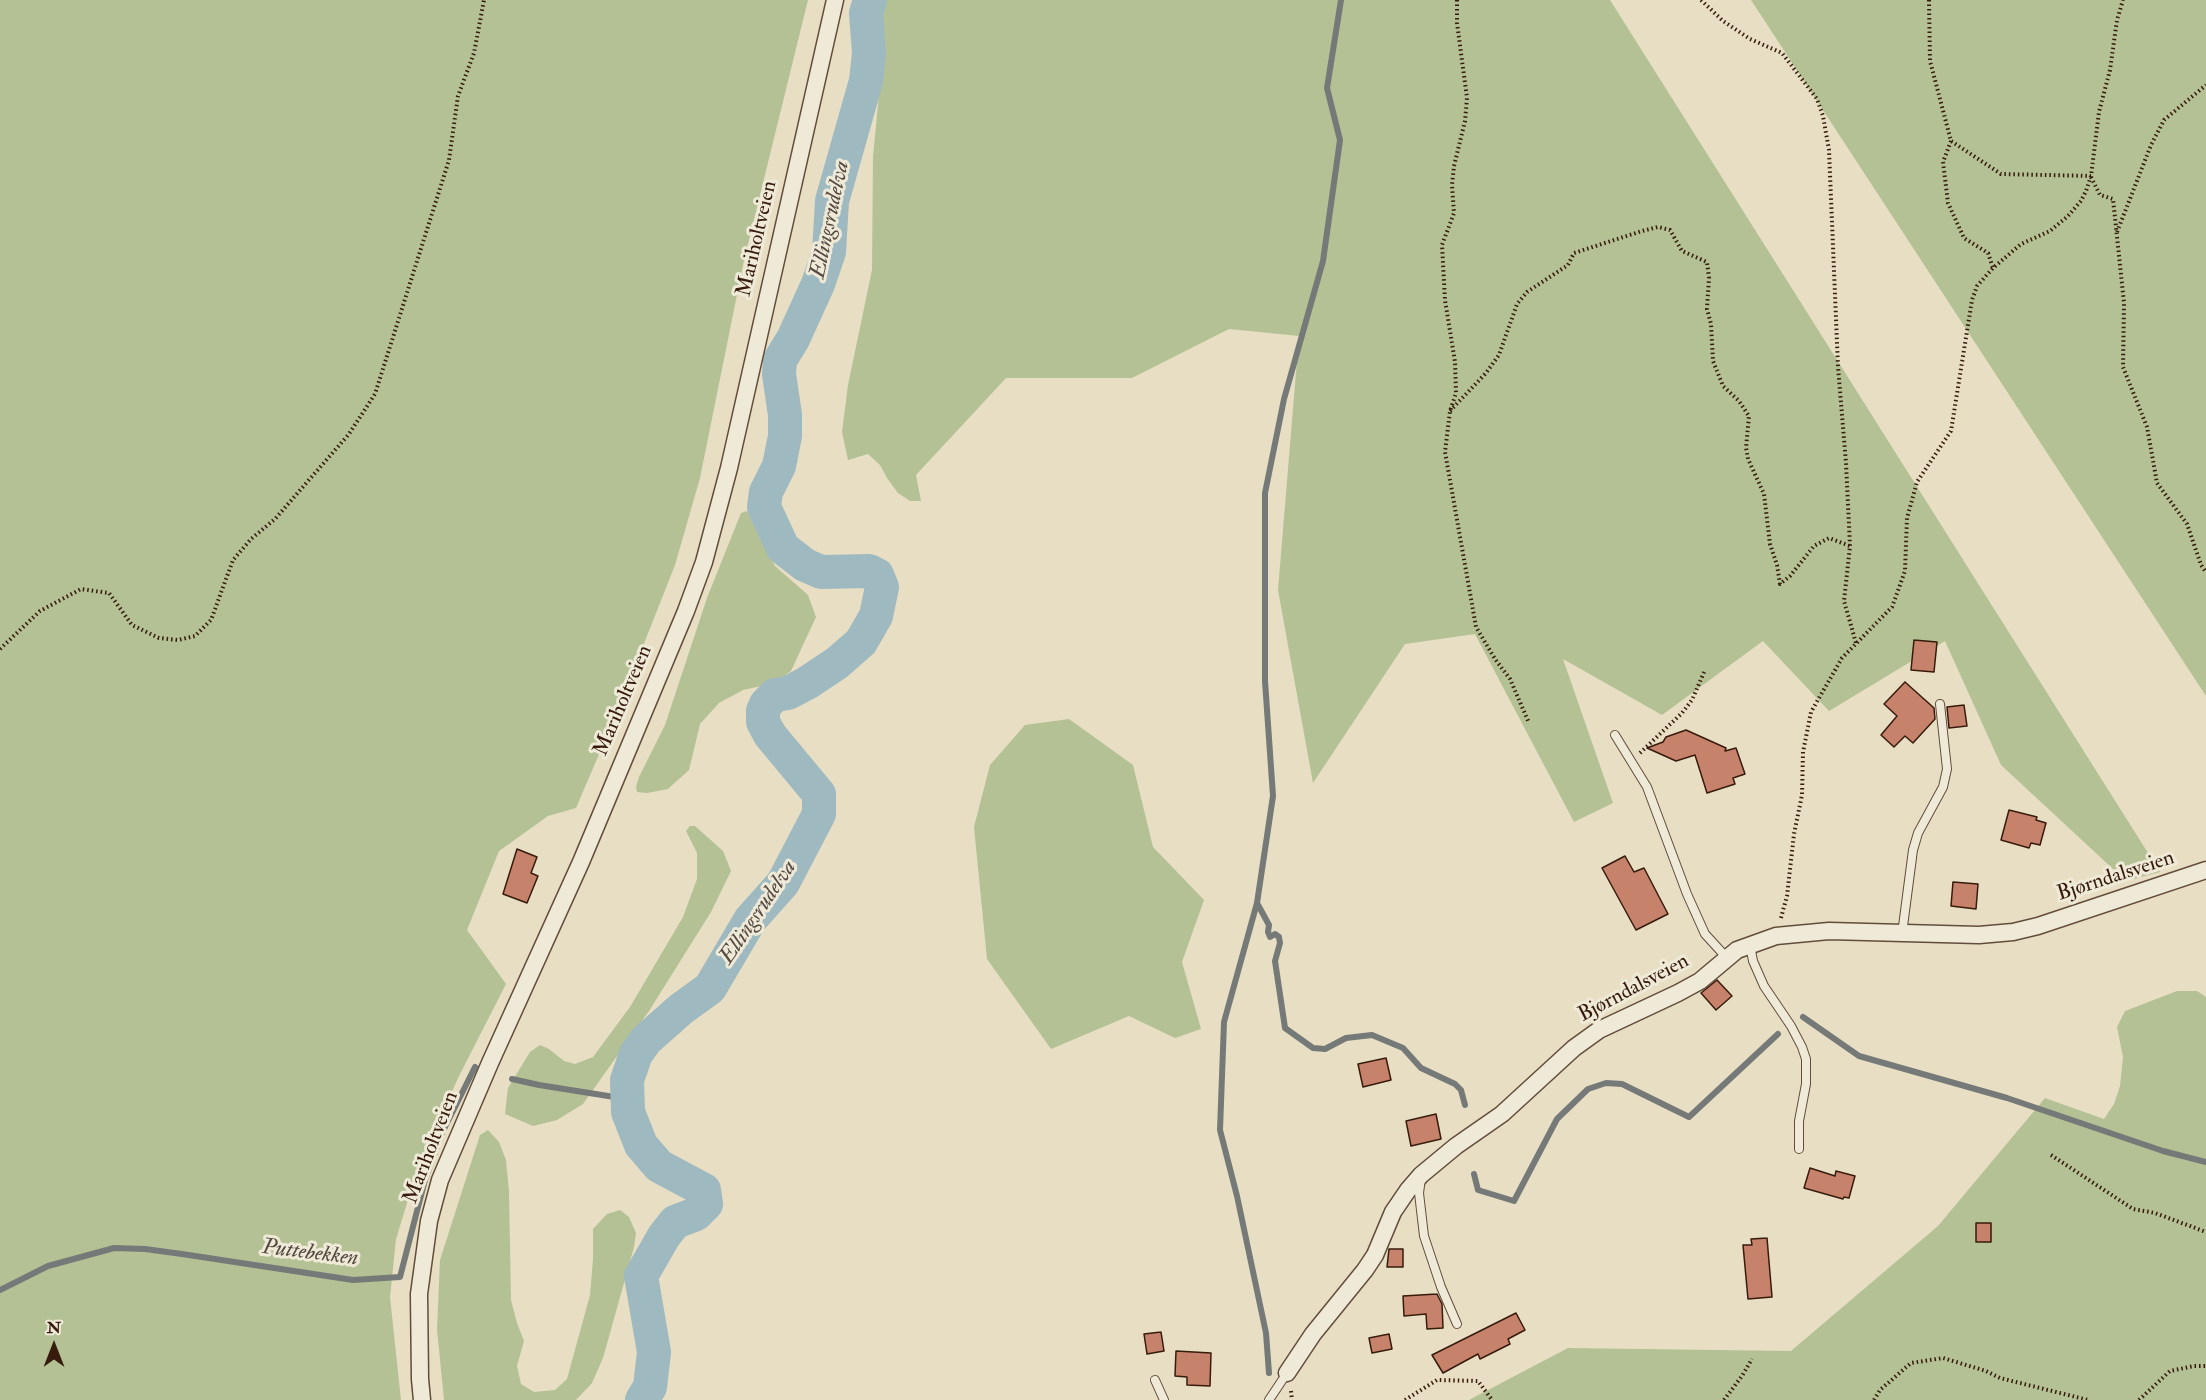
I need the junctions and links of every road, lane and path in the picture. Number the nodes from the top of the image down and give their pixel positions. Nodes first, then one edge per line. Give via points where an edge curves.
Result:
1 (484, 0) edge
2 (835, 0) edge
3 (1457, 0) edge
4 (1701, 0) edge
5 (1929, 0) edge
6 (2123, 0) edge
7 (2206, 85) edge
8 (1951, 141) junction
9 (2091, 177) junction
10 (2116, 232) junction
11 (1993, 268) junction
12 (1450, 411) junction
13 (1850, 546) junction
14 (2206, 572) edge
15 (1857, 643) junction
16 (0, 649) edge
17 (1705, 670) dead end
18 (1940, 704) dead end
19 (1529, 723) dead end
20 (1615, 735) dead end
21 (1631, 761) junction
22 (2206, 870) edge
23 (1902, 934) junction
24 (1776, 936) junction
25 (1750, 945) junction
26 (1727, 958) junction
27 (1799, 1149) dead end
28 (2051, 1155) dead end
29 (1421, 1175) junction
30 (2206, 1232) edge
31 (1457, 1324) dead end
32 (1752, 1359) dead end
33 (2206, 1366) edge
34 (1287, 1373) joint
35 (1155, 1380) dead end
36 (422, 1400) edge
37 (1164, 1400) edge
38 (1269, 1400) edge
39 (1405, 1400) edge
40 (1492, 1400) edge
41 (1724, 1400) edge
42 (1874, 1400) edge
43 (2088, 1400) edge
44 (2139, 1400) edge

1 - 16 path via 474,53 458,96 449,160 375,394 349,434 275,519 232,560 212,620 195,636 178,640 159,638 132,625 109,593 81,589 40,611
2 - 36 street, Mariholtveien via 704,561 581,862 440,1180 429,1221 419,1294
3 - 12 path via 1467,98 1454,166 1454,213 1442,245 1445,300 1455,362 1455,393
4 - 13 path via 1750,39 1782,53 1817,99 1823,116 1829,150
5 - 8 path via 1930,61
6 - 9 path via 2099,112
7 - 10 path via 2164,120
8 - 9 path via 2001,174
8 - 11 path via 1943,162 1948,203 1964,238 1988,252
9 - 10 path via 2100,195 2113,199
9 - 11 path via 2081,201 2068,216 2049,231 2021,244
10 - 14 path via 2124,303 2123,367 2147,427 2157,483 2187,524
11 - 15 path via 1977,286 1972,300 1951,431 1914,490 1907,518 1905,571 1892,608
12 - 13 path via 1499,355 1517,304 1527,292 1568,266 1574,253 1658,227 1670,230 1682,251 1707,262 1713,361 1723,386 1749,416 1748,459 1764,494 1780,584 1814,546 1828,538
12 - 19 path via 1445,452 1476,627 1510,679
13 - 15 path via 1844,601
15 - 24 path via 1842,658 1811,712 1787,896
17 - 21 path via 1682,713
18 - 23 lane via 1947,769 1943,787 1913,850
20 - 21 lane
21 - 26 lane via 1647,787 1705,934
22 - 23 street, Bjørndalsveien via 2013,932
23 - 24 street, Bjørndalsveien via 1829,931
24 - 25 street, Bjørndalsveien
25 - 26 street, Bjørndalsveien
25 - 27 lane via 1764,986 1791,1026 1806,1059
26 - 29 street, Bjørndalsveien via 1700,981 1599,1030 1502,1114
28 - 30 path via 2133,1209
29 - 31 lane via 1419,1193 1425,1236
29 - 34 street, Bjørndalsveien via 1393,1212 1365,1270
32 - 41 path
33 - 44 path via 2170,1371
34 - 38 lane
35 - 37 lane
39 - 40 path via 1437,1380 1456,1380 1478,1381
42 - 43 path via 1911,1363 1943,1358 2000,1378

